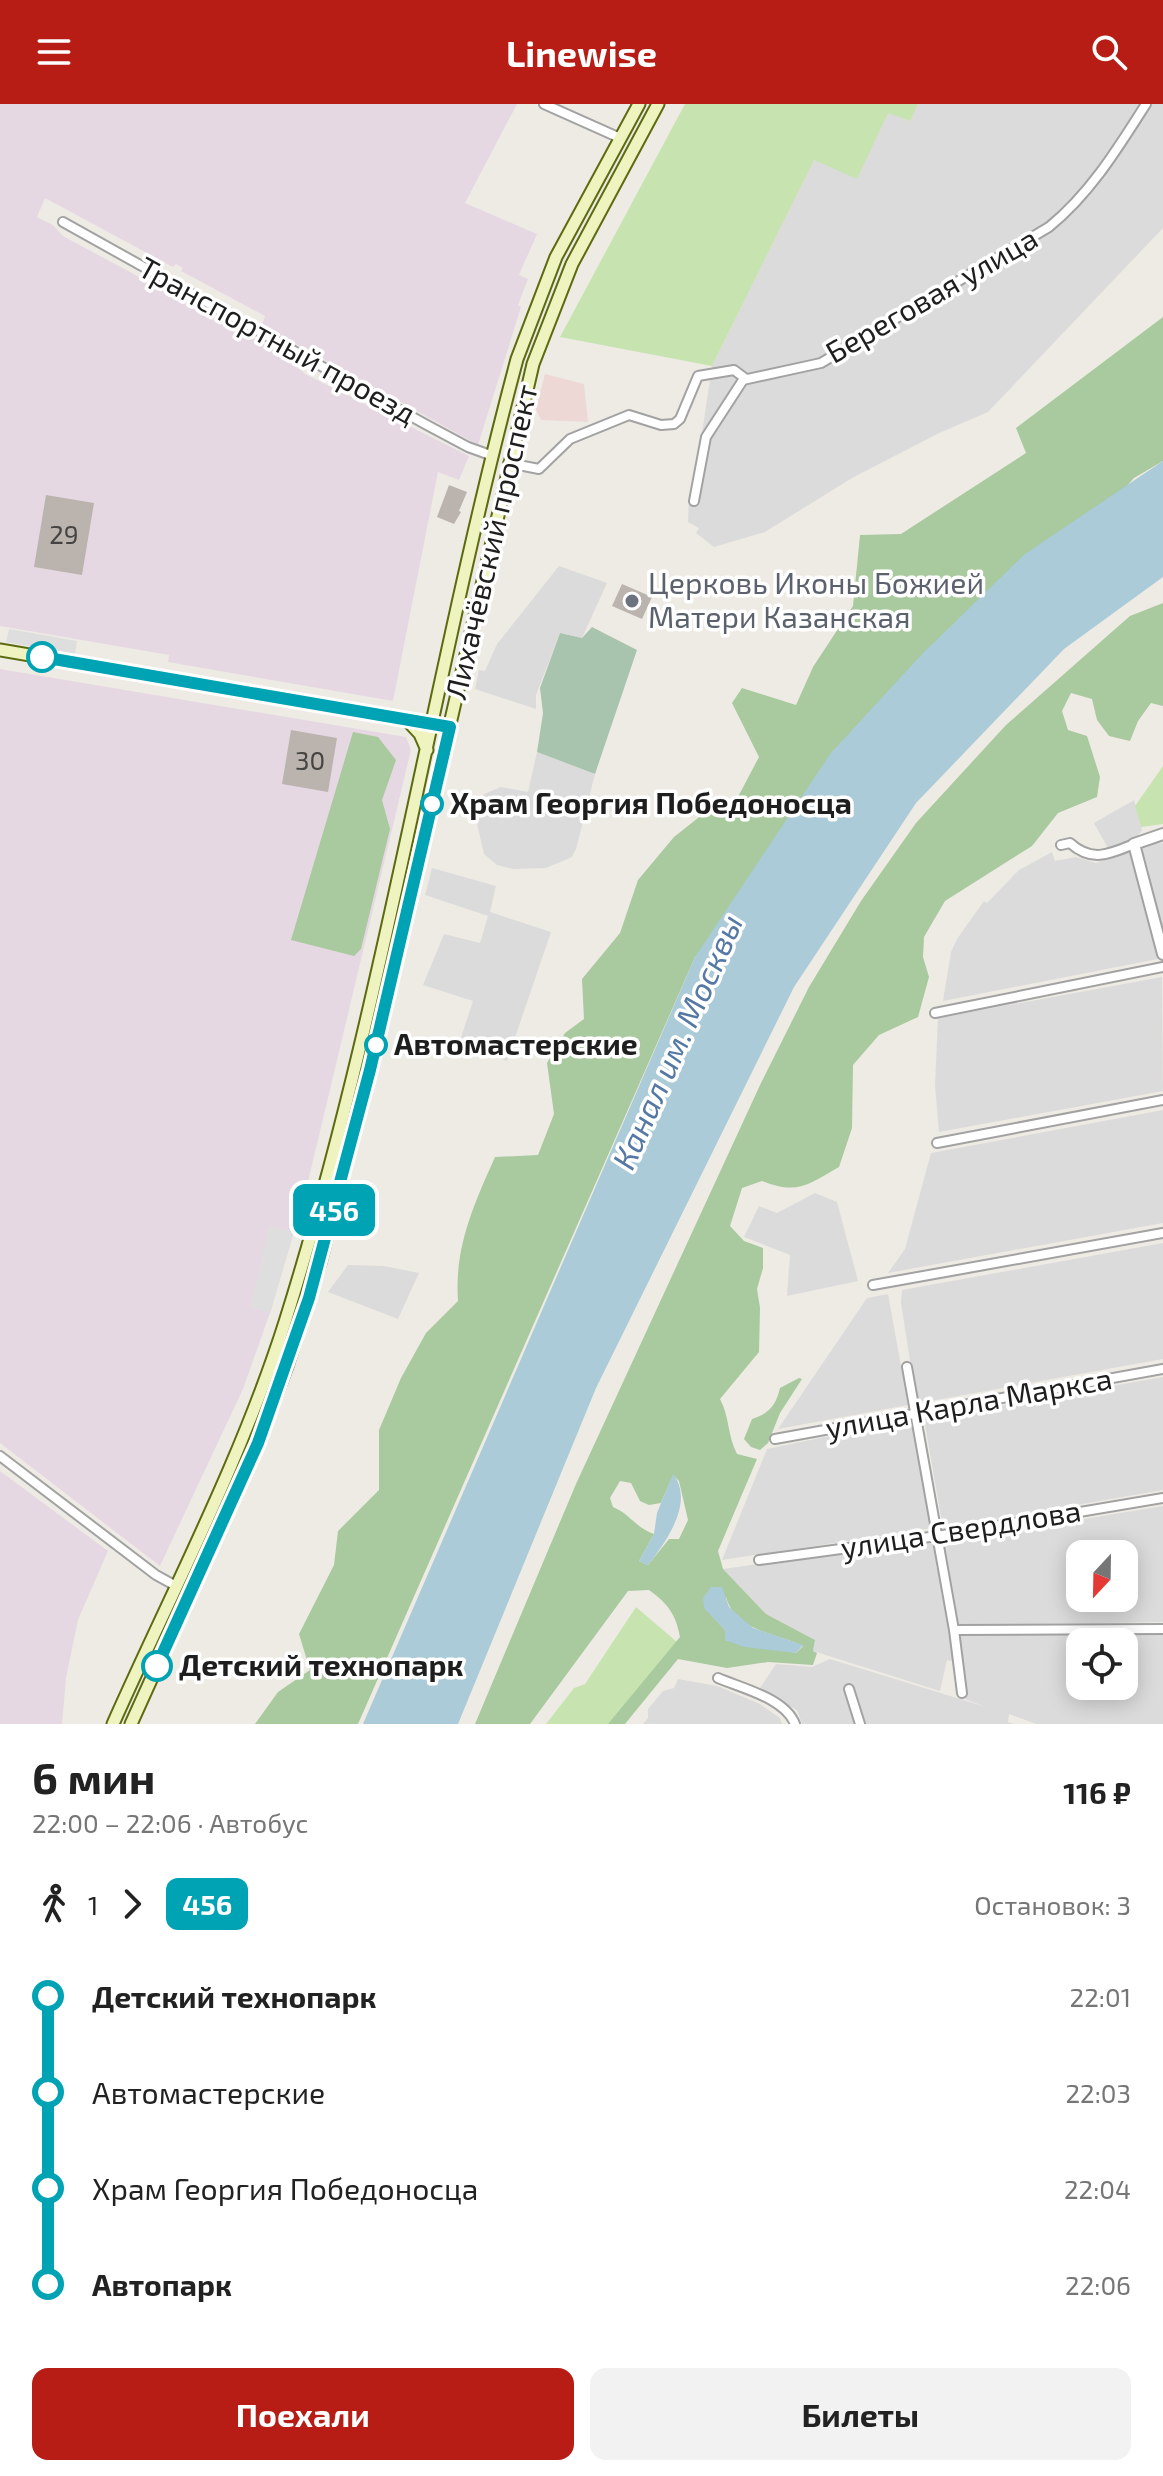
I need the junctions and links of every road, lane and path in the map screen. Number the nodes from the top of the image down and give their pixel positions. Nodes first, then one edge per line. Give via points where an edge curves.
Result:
1 (544, 104) edge
2 (639, 104) edge
3 (658, 104) edge
4 (1146, 104) edge
5 (620, 138) junction
6 (63, 222) dead end
7 (746, 379) junction
8 (493, 456) junction
9 (508, 463) junction
10 (694, 501) dead end
11 (0, 650) edge
12 (441, 691) junction
13 (406, 719) junction
14 (433, 724) junction
15 (450, 727) junction
16 (427, 750) junction
17 (1163, 834) edge
18 (1134, 844) junction
19 (1061, 845) dead end
20 (1163, 954) edge
21 (1163, 967) edge
22 (935, 1013) dead end
23 (1163, 1100) edge
24 (937, 1143) dead end
25 (1163, 1233) edge
26 (873, 1285) dead end
27 (907, 1367) dead end
28 (1163, 1369) edge
29 (917, 1413) junction
30 (775, 1439) dead end
31 (0, 1456) edge
32 (1163, 1498) edge
33 (937, 1536) junction
34 (759, 1560) dead end
35 (176, 1586) junction
36 (1163, 1629) edge
37 (954, 1630) junction
38 (718, 1678) dead end
39 (849, 1689) dead end
40 (962, 1693) dead end
41 (119, 1711) junction
42 (106, 1724) edge
43 (113, 1724) edge
44 (131, 1724) edge
45 (795, 1724) edge
46 (860, 1724) edge

1 - 5 street
2 - 5 main road, Лихачёвский проспект
3 - 9 main road, Лихачёвский проспект via 557,297 533,364
4 - 7 street, Береговая улица via 1095,179 1049,227 821,363
5 - 8 main road, Лихачёвский проспект via 541,290
6 - 8 street, Транспортный проезд via 425,424
7 - 9 street via 734,370 701,375 674,424 629,415 570,439 539,469
7 - 10 street via 706,437
8 - 12 main road, Лихачёвский проспект
9 - 15 main road, Лихачёвский проспект
11 - 13 main road
12 - 13 main road via 426,712
12 - 14 main road, Лихачёвский проспект
13 - 14 main road
13 - 16 main road
14 - 15 main road
14 - 16 main road, Лихачёвский проспект
15 - 44 main road, Лихачёвский проспект via 370,1070 309,1298 258,1443
16 - 35 main road, Лихачёвский проспект via 348,1091 294,1293 243,1436
17 - 18 street
18 - 19 street via 1099,857 1083,854 1070,843
18 - 20 street
21 - 22 street
23 - 24 street
25 - 26 street
27 - 29 street
28 - 29 street, улица Карла Маркса
29 - 30 street, улица Карла Маркса
29 - 33 street
31 - 35 street
32 - 33 street, улица Свердлова
33 - 34 street, улица Свердлова
33 - 37 street
35 - 41 main road, Лихачёвский проспект
36 - 37 street
37 - 40 street
38 - 45 street via 774,1702
39 - 46 street
41 - 42 street
41 - 43 main road, Лихачёвский проспект

